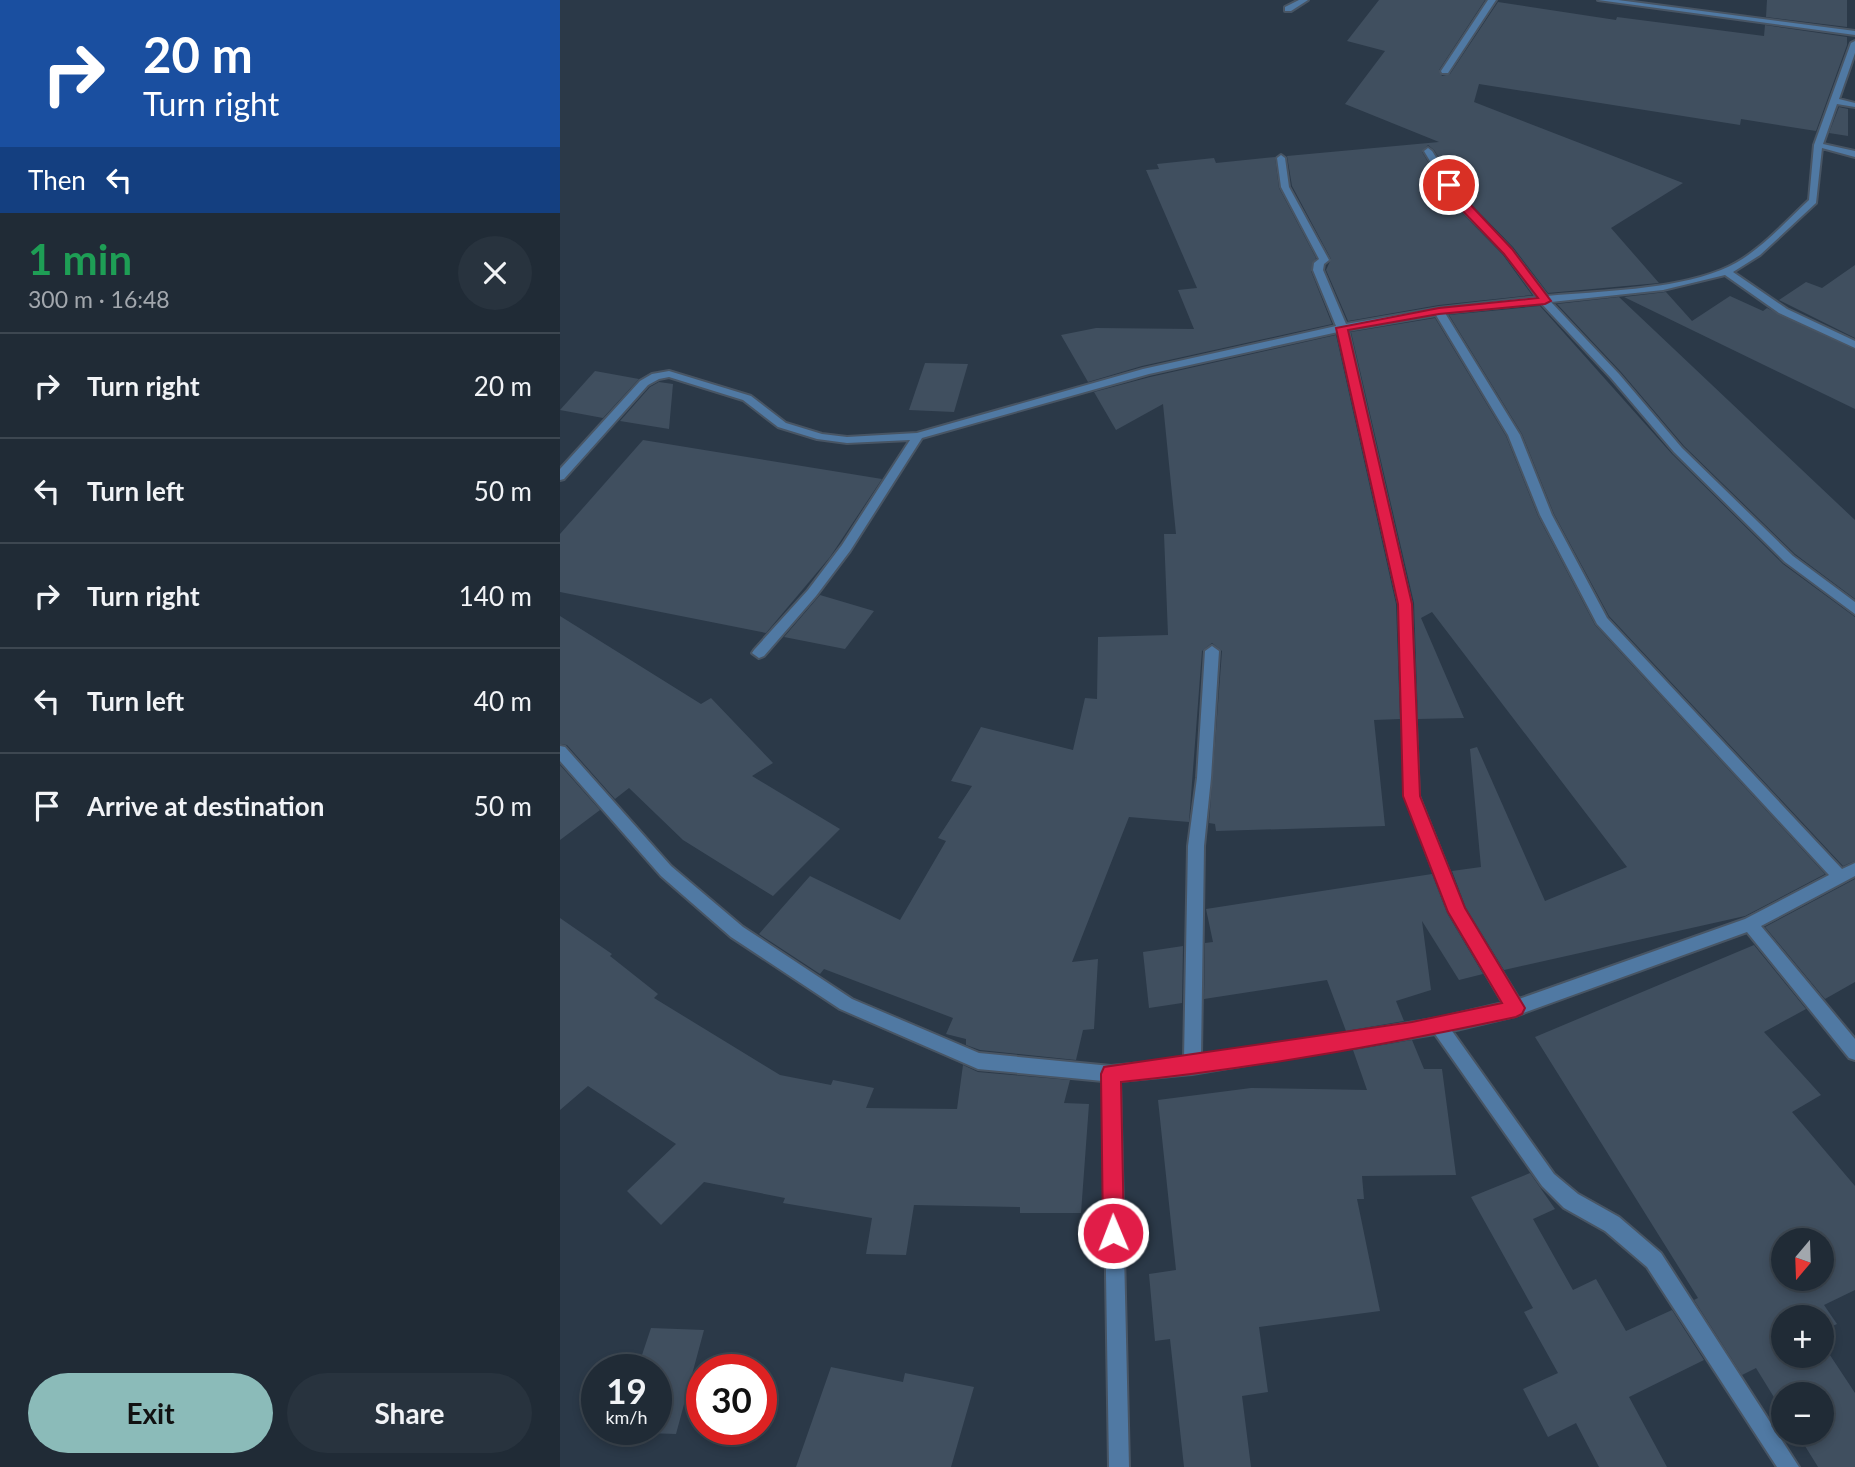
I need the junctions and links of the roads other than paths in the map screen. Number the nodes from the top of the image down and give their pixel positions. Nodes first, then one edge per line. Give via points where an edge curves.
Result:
1 (1304, 0) edge
2 (1492, 0) edge
3 (1602, 0) edge
4 (1288, 9) dead end
5 (1855, 33) edge
6 (1855, 43) edge
7 (1853, 61) edge
8 (1446, 71) dead end
9 (1836, 100) junction
10 (1855, 105) edge
11 (1818, 145) junction
12 (1428, 151) dead end
13 (1855, 154) edge
14 (1281, 158) dead end
15 (1726, 272) junction
16 (1545, 301) junction
17 (1439, 311) junction
18 (1342, 328) junction
19 (1855, 345) edge
20 (918, 436) junction
21 (560, 476) edge
22 (1855, 609) edge
23 (1212, 651) dead end
24 (759, 653) dead end
25 (560, 751) edge
26 (1848, 873) edge
27 (1750, 924) junction
28 (1516, 1008) junction
29 (1439, 1026) junction
30 (1855, 1052) edge
31 (1192, 1066) junction
32 (1111, 1074) junction
33 (1119, 1467) edge
34 (1789, 1467) edge

1 - 4 street
2 - 8 street
3 - 5 street
6 - 7 street
7 - 9 street
9 - 10 street
9 - 11 street
11 - 13 street
11 - 15 street via 1813,201 1757,253
12 - 16 street via 1460,202 1508,251
14 - 18 street via 1285,187 1324,260 1318,263 1318,270
15 - 16 street via 1663,288
15 - 19 street via 1783,311
16 - 17 street
16 - 22 street via 1678,450 1789,559
17 - 18 street
17 - 26 street via 1514,435 1546,515 1602,621
18 - 20 street via 1147,371
18 - 28 street via 1405,604 1412,796 1457,912
20 - 21 street via 821,437 782,425 747,398 668,374 644,383
20 - 24 street via 846,548
23 - 31 street via 1196,846
25 - 32 street via 666,871 737,932 846,1004 978,1061
26 - 27 street
27 - 28 street
27 - 30 street
28 - 29 street
29 - 31 street
29 - 34 street via 1548,1180 1654,1260
31 - 32 street
32 - 33 street

